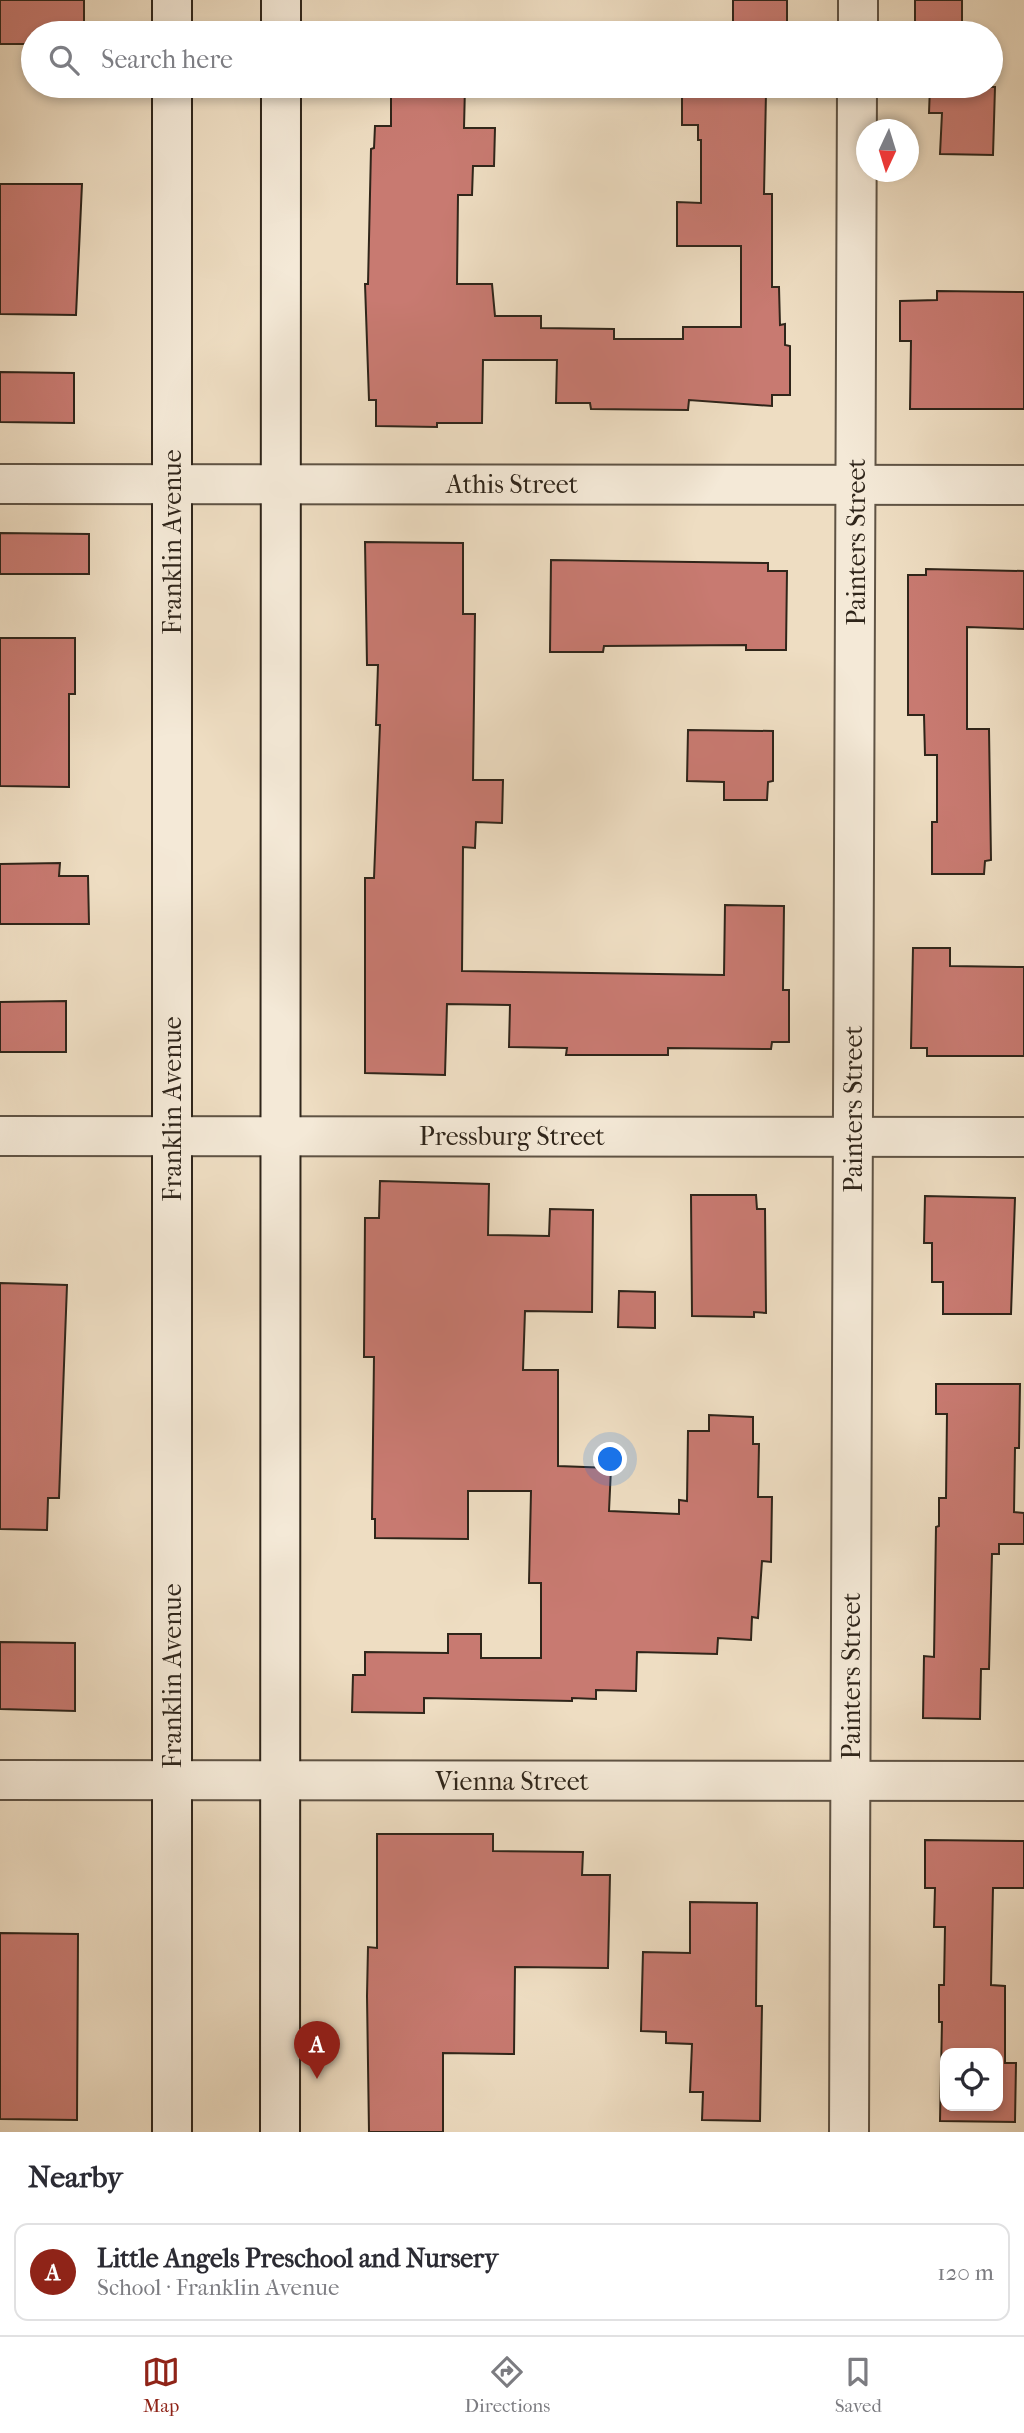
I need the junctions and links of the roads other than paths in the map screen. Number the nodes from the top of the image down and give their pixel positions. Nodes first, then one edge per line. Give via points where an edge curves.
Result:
1 (172, 0) edge
2 (281, 0) edge
3 (858, 0) edge
4 (172, 21) edge
5 (281, 21) edge
6 (858, 21) edge
7 (172, 98) edge
8 (281, 98) edge
9 (857, 98) edge
10 (0, 484) edge
11 (173, 484) junction
12 (281, 484) junction
13 (856, 485) junction
14 (1024, 485) edge
15 (0, 1136) edge
16 (172, 1136) junction
17 (281, 1136) junction
18 (853, 1137) junction
19 (1024, 1137) edge
20 (0, 1780) edge
21 (172, 1780) junction
22 (281, 1780) junction
23 (850, 1781) junction
24 (1024, 1781) edge
25 (172, 2132) edge
26 (280, 2132) edge
27 (849, 2132) edge

1 - 4 street
2 - 5 street
3 - 6 street
7 - 11 street, Franklin Avenue
8 - 12 street
9 - 13 street, Painters Street
10 - 11 street, Athis Street
11 - 12 street, Athis Street
11 - 16 street, Franklin Avenue
12 - 13 street, Athis Street
12 - 17 street
13 - 14 street, Athis Street
13 - 18 street, Painters Street
15 - 16 street, Pressburg Street
16 - 17 street, Pressburg Street
16 - 21 street, Franklin Avenue
17 - 18 street, Pressburg Street
17 - 22 street
18 - 19 street, Pressburg Street
18 - 23 street, Painters Street
20 - 21 street, Vienna Street
21 - 22 street, Vienna Street
21 - 25 street, Franklin Avenue
22 - 23 street, Vienna Street
22 - 26 street
23 - 24 street, Vienna Street
23 - 27 street, Painters Street

